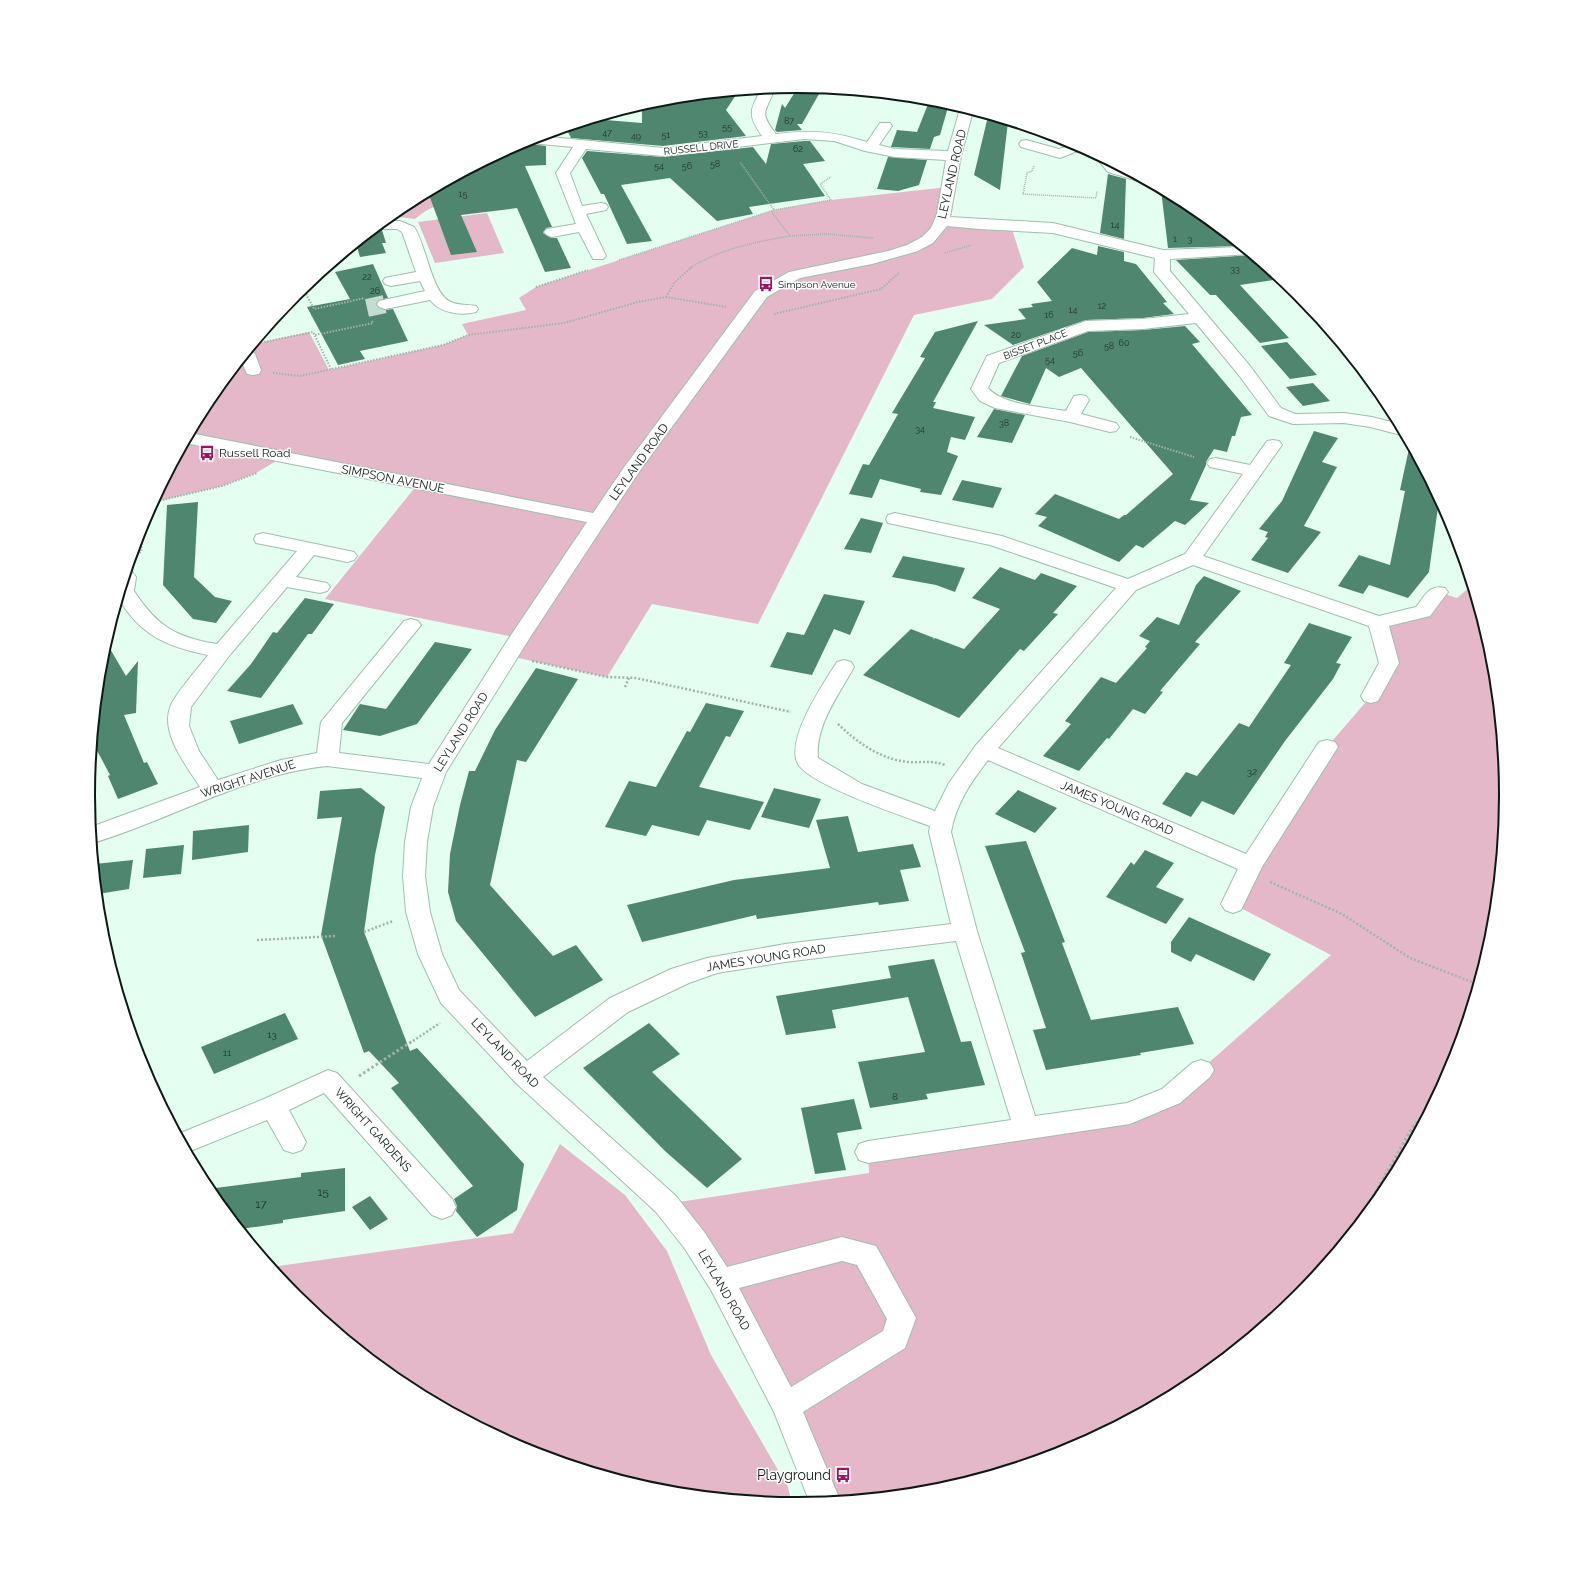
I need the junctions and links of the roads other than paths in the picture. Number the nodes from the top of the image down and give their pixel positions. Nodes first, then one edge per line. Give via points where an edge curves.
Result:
1 (765, 94) edge
2 (967, 114) edge
3 (885, 126) dead end
4 (772, 139) junction
5 (543, 140) edge
6 (582, 144) junction
7 (1026, 144) dead end
8 (870, 148) junction
9 (1072, 149) edge
10 (954, 156) junction
11 (601, 207) dead end
12 (577, 211) junction
13 (942, 221) junction
14 (388, 225) edge
15 (584, 227) junction
16 (552, 232) dead end
17 (1241, 251) edge
18 (1163, 254) junction
19 (595, 262) road end
20 (424, 276) junction
21 (391, 282) tunnel mouth
22 (435, 294) junction
23 (385, 304) tunnel mouth
24 (470, 309) dead end
25 (1200, 318) junction
26 (248, 358) edge
27 (253, 370) road end
28 (1080, 400) dead end
29 (1071, 417) junction
30 (1110, 427) road end
31 (1396, 429) edge
32 (192, 439) edge
33 (1273, 445) dead end
34 (1216, 463) road end
35 (1254, 471) junction
36 (598, 519) junction
37 (895, 519) dead end
38 (926, 525) junction
39 (263, 539) dead end
40 (916, 542) dead end
41 (309, 549) junction
42 (347, 556) dead end
43 (1192, 558) junction
44 (283, 580) junction
45 (1129, 586) junction
46 (320, 587) dead end
47 (126, 589) edge
48 (1438, 592) dead end
49 (1378, 622) junction
50 (411, 625) dead end
51 (222, 651) junction
52 (844, 667) dead end
53 (1371, 696) dead end
54 (1327, 747) dead end
55 (984, 750) junction
56 (327, 759) junction
57 (435, 772) junction
58 (213, 790) junction
59 (941, 820) junction
60 (97, 833) edge
61 (1249, 868) junction
62 (1233, 904) dead end
63 (965, 931) junction
64 (1201, 1070) dead end
65 (525, 1076) junction
66 (273, 1106) junction
67 (1026, 1128) junction
68 (187, 1142) edge
69 (293, 1142) dead end
70 (868, 1152) dead end
71 (442, 1207) dead end
72 (721, 1281) junction
73 (786, 1406) junction
74 (823, 1496) edge

1 - 4 street via 758,105 758,120
2 - 10 street, LEYLAND ROAD
3 - 8 street
4 - 6 street, RUSSELL DRIVE via 662,152
4 - 8 street, RUSSELL DRIVE via 804,135 835,137 849,144
5 - 6 street, RUSSELL DRIVE
6 - 12 street via 563,173
7 - 9 street via 1058,160
8 - 10 street, RUSSELL DRIVE via 895,153
10 - 13 street, LEYLAND ROAD
11 - 12 street
12 - 15 street
13 - 18 street via 1053,228
13 - 36 street, LEYLAND ROAD via 937,231 914,248 795,275 761,294 631,470
14 - 20 street via 400,225 409,230
15 - 16 street
15 - 19 street
17 - 18 street
18 - 25 street via 1162,272
20 - 21 street
20 - 22 street
22 - 23 street
22 - 24 street via 441,303 450,308
25 - 29 street, BISSET PLACE via 1086,326 993,360 979,389 986,397 1001,404
25 - 31 street via 1244,370 1274,412 1293,419 1344,418
26 - 27 street
28 - 29 street
29 - 30 street, BISSET PLACE
32 - 36 street, SIMPSON AVENUE
33 - 35 street
34 - 35 street
35 - 43 street
36 - 57 street, LEYLAND ROAD
37 - 38 street
38 - 40 street
38 - 45 street via 995,540
39 - 41 street
41 - 42 street
41 - 44 street
43 - 45 street
43 - 49 street
44 - 46 street
44 - 51 street
45 - 55 street
47 - 51 street via 140,614 160,632 187,645
48 - 49 street via 1423,612
49 - 53 street via 1389,663
50 - 56 street via 332,722
51 - 58 street via 181,706 178,726 189,752
52 - 59 street via 815,718 806,744 807,761 826,776 887,803
54 - 61 street
55 - 59 street via 966,774
55 - 61 street, JAMES YOUNG ROAD
56 - 57 street, WRIGHT AVENUE
56 - 58 street, WRIGHT AVENUE via 284,766
57 - 65 street, LEYLAND ROAD via 422,807 414,876 418,912 430,954 450,996
58 - 60 street, WRIGHT AVENUE
59 - 63 street via 940,832
61 - 62 street
63 - 65 street, JAMES YOUNG ROAD via 785,953 716,964 694,971 619,1005
63 - 67 street
64 - 67 street via 1171,1096 1130,1114
65 - 72 street, LEYLAND ROAD via 666,1204 695,1240
66 - 68 street, WRIGHT GARDENS
66 - 69 street
66 - 71 street, WRIGHT GARDENS via 328,1080
67 - 70 street
72 - 73 street, LEYLAND ROAD
72 - 73 street via 842,1249 866,1255 902,1318 895,1339
73 - 74 street, LEYLAND ROAD

